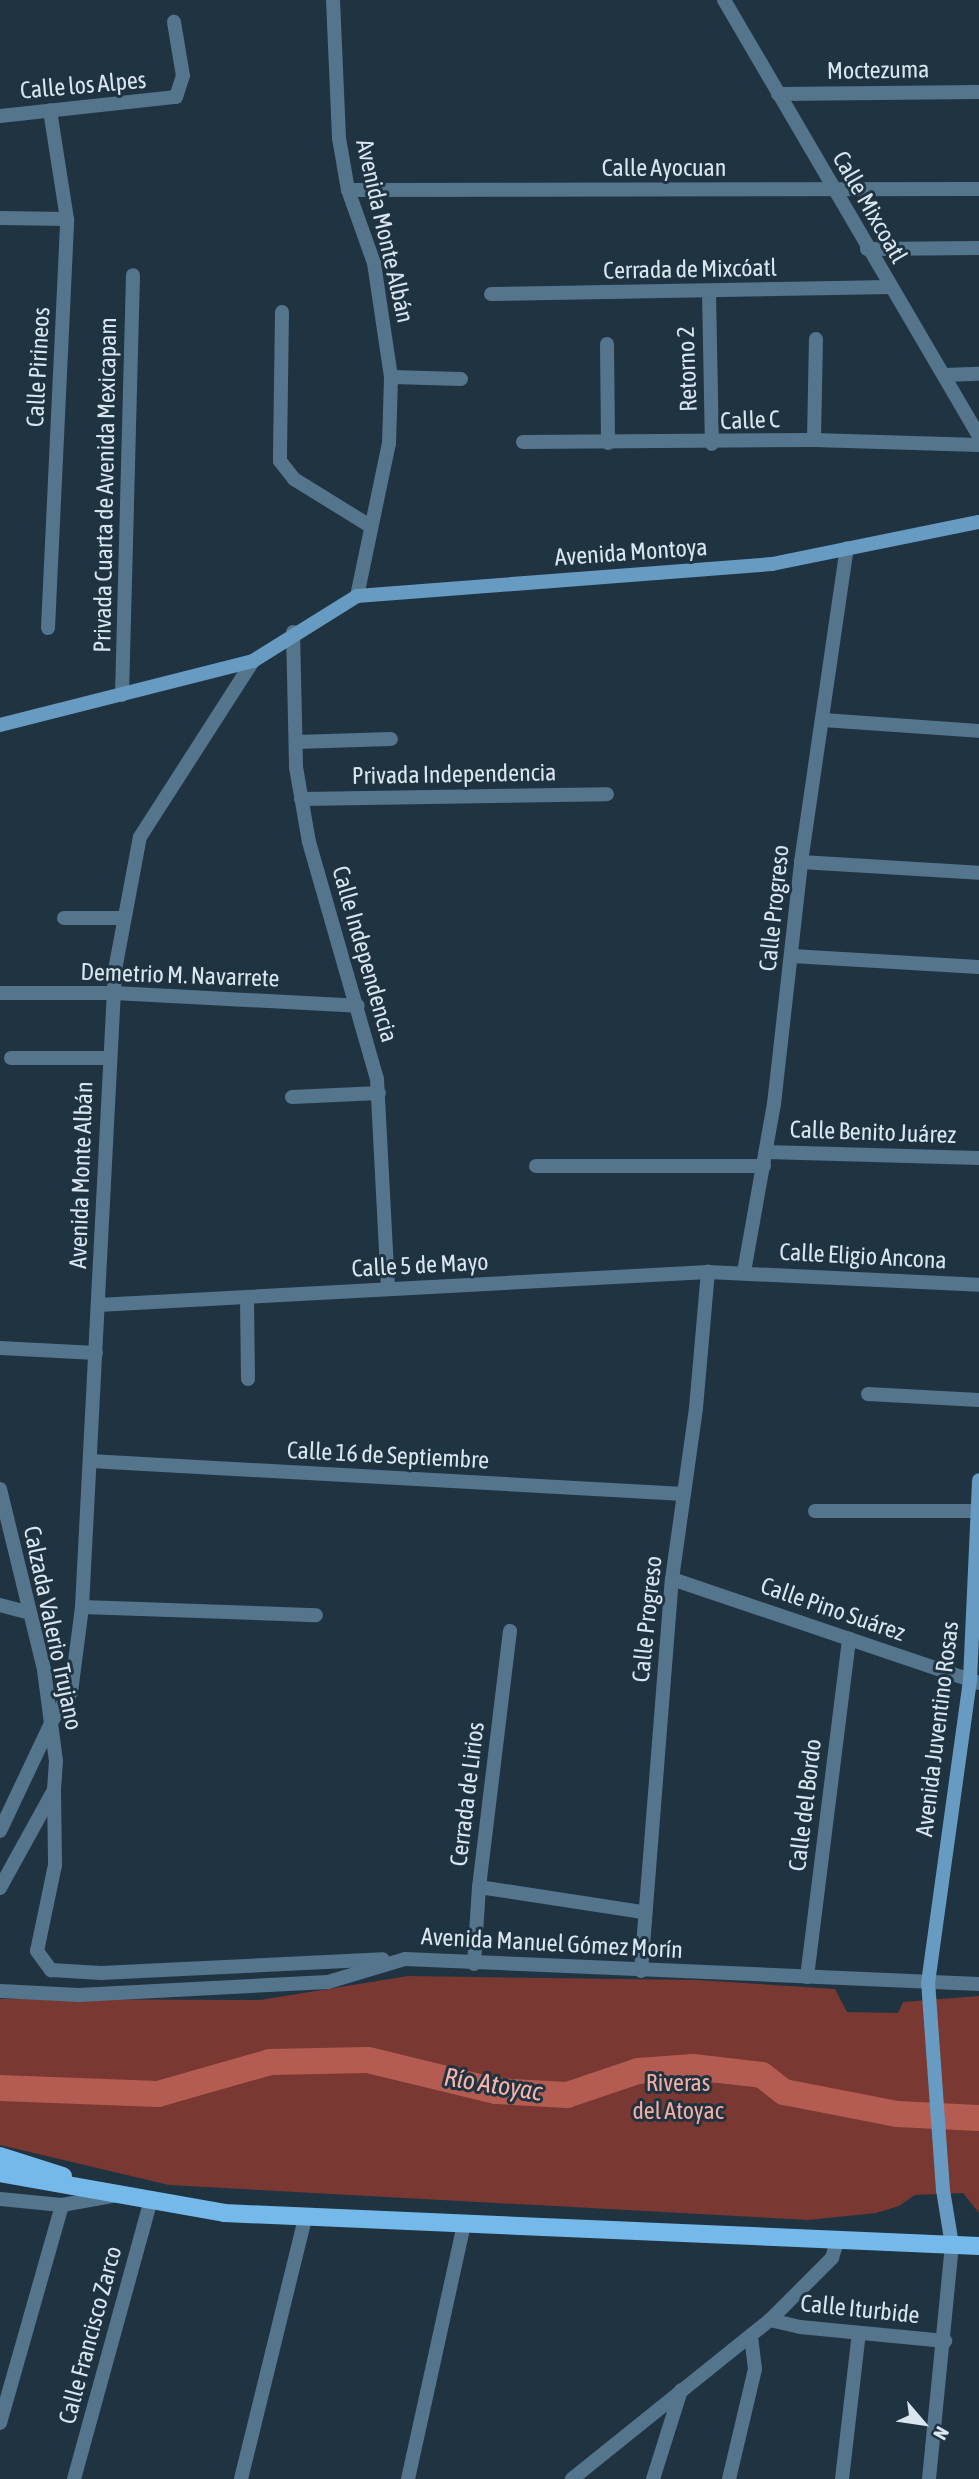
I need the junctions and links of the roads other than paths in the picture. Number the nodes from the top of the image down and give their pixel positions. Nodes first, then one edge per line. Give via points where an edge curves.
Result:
1 (333, 0) edge
2 (724, 0) edge
3 (174, 22) dead end
4 (979, 92) edge
5 (778, 94) junction
6 (50, 110) junction
7 (0, 116) edge
8 (979, 189) edge
9 (348, 190) junction
10 (835, 191) junction
11 (0, 218) edge
12 (67, 219) junction
13 (979, 248) edge
14 (867, 249) junction
15 (133, 275) dead end
16 (891, 287) junction
17 (709, 292) junction
18 (491, 294) dead end
19 (282, 312) dead end
20 (816, 339) dead end
21 (607, 344) dead end
22 (979, 374) edge
23 (944, 375) junction
24 (391, 377) junction
25 (461, 379) dead end
26 (979, 436) edge
27 (814, 440) junction
28 (523, 442) dead end
29 (608, 443) junction
30 (712, 444) junction
31 (979, 446) edge
32 (979, 522) edge
33 (370, 526) junction
34 (847, 548) junction
35 (357, 596) junction
36 (48, 628) dead end
37 (293, 632) junction
38 (253, 661) junction
39 (122, 695) junction
40 (823, 720) junction
41 (0, 725) edge
42 (979, 731) edge
43 (391, 739) dead end
44 (296, 743) junction
45 (607, 794) dead end
46 (301, 799) junction
47 (801, 862) junction
48 (979, 873) edge
49 (64, 918) dead end
50 (123, 918) junction
51 (792, 956) junction
52 (979, 967) edge
53 (0, 993) edge
54 (114, 993) junction
55 (358, 1006) junction
56 (11, 1058) dead end
57 (107, 1058) junction
58 (379, 1093) junction
59 (292, 1097) dead end
60 (979, 1158) edge
61 (765, 1159) junction
62 (537, 1166) dead end
63 (708, 1272) junction
64 (744, 1272) junction
65 (979, 1285) edge
66 (388, 1289) junction
67 (247, 1298) junction
68 (98, 1305) junction
69 (0, 1348) edge
70 (96, 1353) junction
71 (248, 1379) dead end
72 (868, 1394) dead end
73 (979, 1400) edge
74 (90, 1461) junction
75 (979, 1480) edge
76 (0, 1489) edge
77 (684, 1494) junction
78 (815, 1511) dead end
79 (977, 1511) junction
80 (672, 1579) junction
81 (978, 1595) edge
82 (0, 1605) edge
83 (82, 1607) junction
84 (29, 1613) junction
85 (316, 1615) dead end
86 (510, 1631) dead end
87 (849, 1639) junction
88 (974, 1681) edge
89 (53, 1719) junction
90 (54, 1790) junction
91 (0, 1831) edge
92 (479, 1886) junction
93 (0, 1888) edge
94 (643, 1912) junction
95 (405, 1959) junction
96 (474, 1964) junction
97 (641, 1971) junction
98 (807, 1977) junction
99 (928, 1983) junction
100 (979, 1984) edge
101 (0, 1991) edge
102 (0, 2156) edge
103 (0, 2173) edge
104 (85, 2188) junction
105 (113, 2196) junction
106 (0, 2199) edge
107 (150, 2203) junction
108 (62, 2205) junction
109 (305, 2219) junction
110 (464, 2225) junction
111 (837, 2242) junction
112 (952, 2245) junction
113 (979, 2246) edge
114 (770, 2320) junction
115 (859, 2333) junction
116 (751, 2335) junction
117 (945, 2341) junction
118 (681, 2389) junction
119 (0, 2423) edge
120 (74, 2479) edge
121 (241, 2479) edge
122 (408, 2479) edge
123 (572, 2479) edge
124 (653, 2479) edge
125 (729, 2479) edge
126 (842, 2479) edge
127 (929, 2479) edge

1 - 9 street, Avenida Monte Albán via 339,138
2 - 5 street, Calle Mixcoatl
3 - 6 street, Calle los Alpes via 183,76 176,97
4 - 5 street, Moctezuma
5 - 10 street, Calle Mixcoatl
6 - 7 street, Calle los Alpes
6 - 12 street, Calle Pirineos
8 - 10 street, Calle Ayocuan
9 - 10 street, Calle Ayocuan
9 - 24 street, Avenida Monte Albán via 374,263
10 - 14 street, Calle Mixcoatl
11 - 12 street
12 - 36 street, Calle Pirineos
13 - 14 street
14 - 16 street, Calle Mixcoatl
15 - 39 street, Privada Cuarta de Avenida Mexicapam
16 - 17 street, Cerrada de Mixcóatl
16 - 23 street, Calle Mixcoatl
17 - 18 street, Cerrada de Mixcóatl
17 - 30 street, Retorno 2
19 - 33 street via 280,461 294,480
20 - 27 street
21 - 29 street
22 - 23 street
23 - 26 street, Calle Mixcoatl
24 - 25 street
24 - 33 street, Avenida Monte Albán via 389,443
27 - 30 street, Calle C
27 - 31 street, Calle C
28 - 29 street, Calle C
29 - 30 street, Calle C
32 - 34 main road, Avenida Montoya
33 - 35 street, Avenida Monte Albán
34 - 35 main road, Avenida Montoya via 772,564
34 - 40 street, Calle Progreso
35 - 37 main road, Avenida Montoya
37 - 38 main road, Avenida Montoya
37 - 44 street, Calle Independencia
38 - 39 main road, Avenida Montoya
38 - 50 street, Avenida Monte Albán via 140,837
39 - 41 main road, Avenida Montoya
40 - 42 street
40 - 47 street, Calle Progreso
43 - 44 street, Privada Independencia
44 - 46 street, Calle Independencia
45 - 46 street, Privada Independencia
46 - 55 street, Calle Independencia via 309,842
47 - 48 street
47 - 51 street, Calle Progreso
49 - 50 street
50 - 54 street, Avenida Monte Albán
51 - 52 street
51 - 61 street, Calle Progreso
53 - 54 street, Demetrio M. Navarrete
54 - 55 street, Demetrio M. Navarrete
54 - 57 street, Avenida Monte Albán
55 - 58 street, Calle Independencia
56 - 57 street
57 - 68 street, Avenida Monte Albán
58 - 59 street
58 - 66 street, Calle Independencia
60 - 61 street, Calle Benito Juárez
61 - 62 street, Calle Benito Juárez
61 - 64 street, Calle Progreso
63 - 64 street, Calle 5 de Mayo
63 - 66 street, Calle 5 de Mayo
63 - 77 street, Calle Progreso
64 - 65 street, Calle Eligio Ancona
66 - 67 street, Calle 5 de Mayo
67 - 68 street, Calle 5 de Mayo
67 - 71 street
68 - 70 street, Avenida Monte Albán
69 - 70 street
70 - 74 street, Avenida Monte Albán
72 - 73 street
74 - 77 street, Calle 16 de Septiembre
74 - 83 street, Avenida Monte Albán
75 - 79 main road, Avenida Juventino Rosas
76 - 84 street, Calzada Valerio Trujano
77 - 80 street, Calle Progreso
78 - 79 street
79 - 81 main road, Avenida Juventino Rosas
80 - 87 street, Calle Pino Suárez
80 - 94 street, Calle Progreso
81 - 88 main road, Avenida Juventino Rosas
82 - 84 street
83 - 85 street
83 - 89 street, Avenida Monte Albán via 71,1692
84 - 89 street, Calzada Valerio Trujano
86 - 92 street, Cerrada de Lirios
87 - 88 street, Calle Pino Suárez
87 - 98 street, Calle del Bordo
88 - 99 main road, Avenida Juventino Rosas
89 - 90 street, Calzada Valerio Trujano
89 - 91 street, Avenida Monte Albán
90 - 93 street, Calzada Valerio Trujano
90 - 95 street via 55,1864 37,1951 51,1970 101,1973
92 - 94 street
92 - 96 street, Cerrada de Lirios
94 - 97 street, Calle Progreso
95 - 96 street, Avenida Manuel Gómez Morín
95 - 101 street, Avenida Manuel Gómez Morín via 315,1983 93,1994
96 - 97 street, Avenida Manuel Gómez Morín
97 - 98 street, Avenida Manuel Gómez Morín
98 - 99 street, Avenida Manuel Gómez Morín
99 - 100 street, Avenida Manuel Gómez Morín
99 - 112 main road, Avenida Juventino Rosas via 943,2190
102 - 104 main road
103 - 104 main road
104 - 105 main road
105 - 107 main road
105 - 108 street
106 - 108 street
107 - 109 main road
107 - 120 street, Calle Francisco Zarco
108 - 119 street
109 - 110 main road
109 - 121 street
110 - 111 main road
110 - 122 street
111 - 112 main road
111 - 114 street via 832,2258
112 - 113 main road
112 - 117 street
114 - 115 street, Calle Iturbide
114 - 116 street
115 - 117 street, Calle Iturbide
115 - 126 street
116 - 118 street
116 - 125 street via 755,2370
117 - 127 street
118 - 123 street
118 - 124 street

